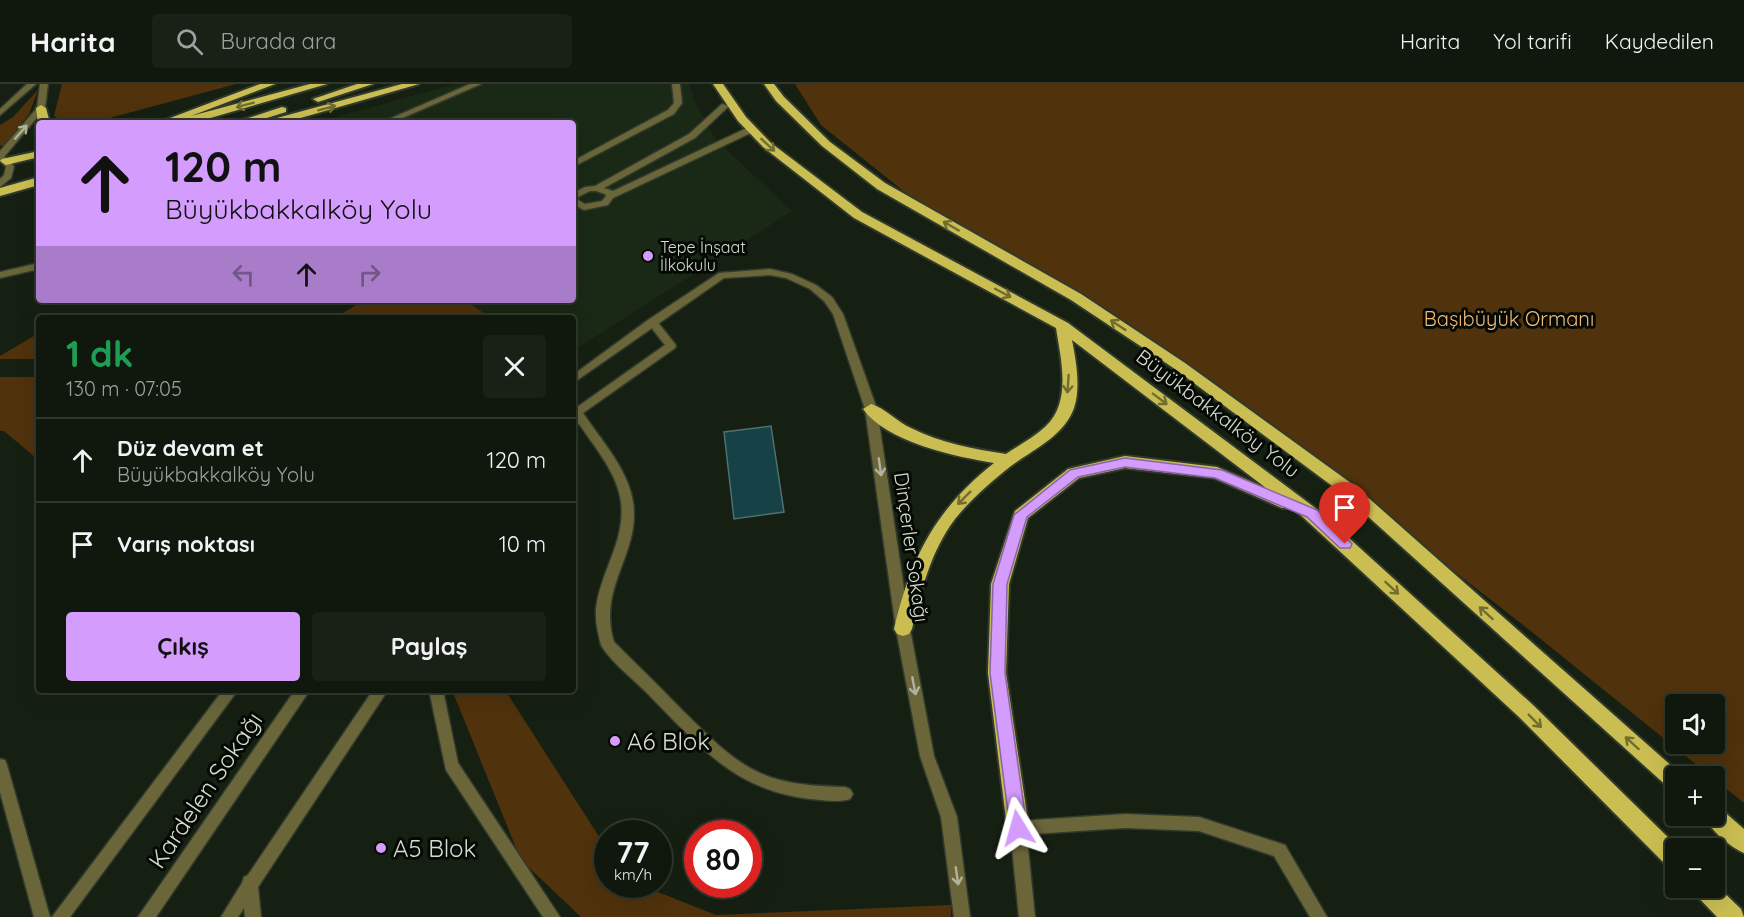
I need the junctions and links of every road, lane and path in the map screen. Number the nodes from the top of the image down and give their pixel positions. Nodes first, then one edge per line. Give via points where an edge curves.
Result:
1 (32, 84) edge
2 (44, 84) edge
3 (270, 84) edge
4 (322, 84) edge
5 (368, 84) edge
6 (414, 84) edge
7 (477, 84) edge
8 (676, 84) edge
9 (706, 84) edge
10 (718, 84) edge
11 (769, 84) edge
12 (725, 106) junction
13 (41, 108) junction
14 (0, 113) edge
15 (742, 119) junction
16 (43, 120) edge
17 (170, 120) edge
18 (191, 120) edge
19 (249, 120) edge
20 (281, 120) edge
21 (391, 120) edge
22 (752, 129) junction
23 (36, 154) edge
24 (2, 158) edge
25 (576, 162) edge
26 (36, 182) edge
27 (0, 184) edge
28 (597, 188) junction
29 (576, 190) edge
30 (0, 192) edge
31 (610, 196) junction
32 (576, 207) edge
33 (36, 267) edge
34 (0, 275) edge
35 (651, 322) junction
36 (1063, 326) junction
37 (576, 378) edge
38 (872, 409) junction
39 (576, 413) edge
40 (576, 415) edge
41 (1008, 460) junction
42 (1312, 514) junction
43 (903, 629) junction
44 (229, 693) edge
45 (301, 693) edge
46 (379, 693) edge
47 (437, 693) edge
48 (0, 765) edge
49 (1665, 772) edge
50 (845, 794) dead end
51 (1725, 826) edge
52 (1018, 828) junction
53 (1744, 843) edge
54 (1665, 849) edge
55 (250, 882) junction
56 (1714, 898) edge
57 (42, 917) edge
58 (60, 917) edge
59 (146, 917) edge
60 (229, 917) edge
61 (253, 917) edge
62 (552, 917) edge
63 (962, 917) edge
64 (1027, 917) edge
65 (1319, 917) edge
66 (1733, 917) edge

1 - 14 street
2 - 13 street
3 - 17 highway
4 -> 18 highway
5 - 19 highway
20 -> 6 highway
7 - 21 street
8 - 25 street via 678,103 671,111
9 - 12 highway via 713,97
10 - 15 highway, Büyükbakkalköy Yolu
49 -> 11 highway, Büyükbakkalköy Yolu via 1349,490 1180,366 1076,297 881,186 826,144
12 - 15 highway
12 - 28 street via 692,136
13 - 16 highway
24 -> 13 street
15 - 22 highway, Büyükbakkalköy Yolu
22 - 31 street
22 -> 36 highway, Büyükbakkalköy Yolu via 807,178 858,215
23 - 24 highway
24 - 27 street via 10,167
26 - 30 highway
28 - 29 street
28 - 31 street
31 - 32 street via 599,206
33 - 34 street
35 - 37 street
35 - 38 street, Dinçerler Sokağı via 722,275 770,272 789,276 828,299 846,331
35 - 39 street via 671,346
36 -> 41 highway via 1069,368 1067,406 1046,435
36 -> 42 highway, Büyükbakkalköy Yolu
38 - 41 highway via 888,424 927,443
38 -> 43 street, Dinçerler Sokağı
40 - 50 street via 615,473 627,502 625,538 601,608 600,623 608,645 730,764 783,788
41 -> 43 highway via 981,481 936,532 912,585
42 - 52 highway via 1217,473 1125,462 1074,473 1021,515 1000,584 998,673
42 -> 54 highway, Büyükbakkalköy Yolu via 1526,711
43 -> 63 street, Dinçerler Sokağı via 927,756 949,817
44 - 58 street
45 - 59 street, Kardelen Sokağı
46 - 55 street
47 - 62 street via 451,765
48 - 57 street
51 - 53 highway
52 - 64 street
52 - 65 street via 1125,821 1199,824 1279,850
55 - 60 street
55 - 61 street
56 - 66 highway

